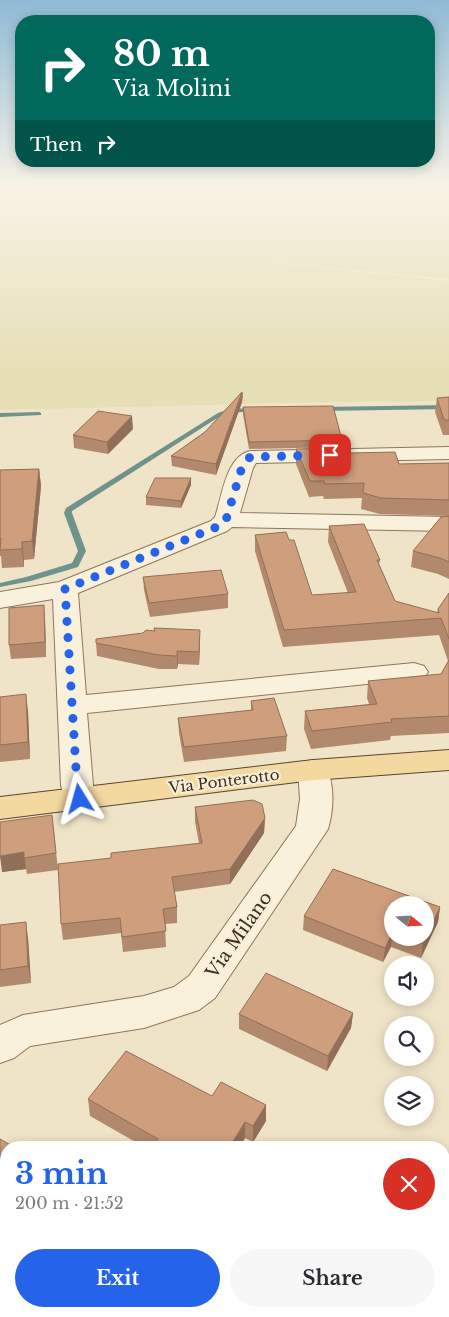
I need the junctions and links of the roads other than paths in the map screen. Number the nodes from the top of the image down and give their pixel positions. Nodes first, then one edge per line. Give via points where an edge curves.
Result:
1 (449, 453) edge
2 (226, 520) junction
3 (449, 524) edge
4 (65, 589) junction
5 (0, 600) edge
6 (414, 672) dead end
7 (72, 705) junction
8 (449, 760) edge
9 (313, 770) junction
10 (80, 799) junction
11 (0, 808) edge
12 (0, 1046) edge

1 - 2 street via 250,457 242,467
2 - 3 street
2 - 4 street via 219,526
4 - 5 street
4 - 7 street
6 - 7 street
7 - 10 street
8 - 9 main road, Via Ponterotto
9 - 10 main road, Via Ponterotto
9 - 12 street, Via Milano via 318,799 312,829 202,987 186,999 144,1012 24,1031
10 - 11 main road, Via Ponterotto

